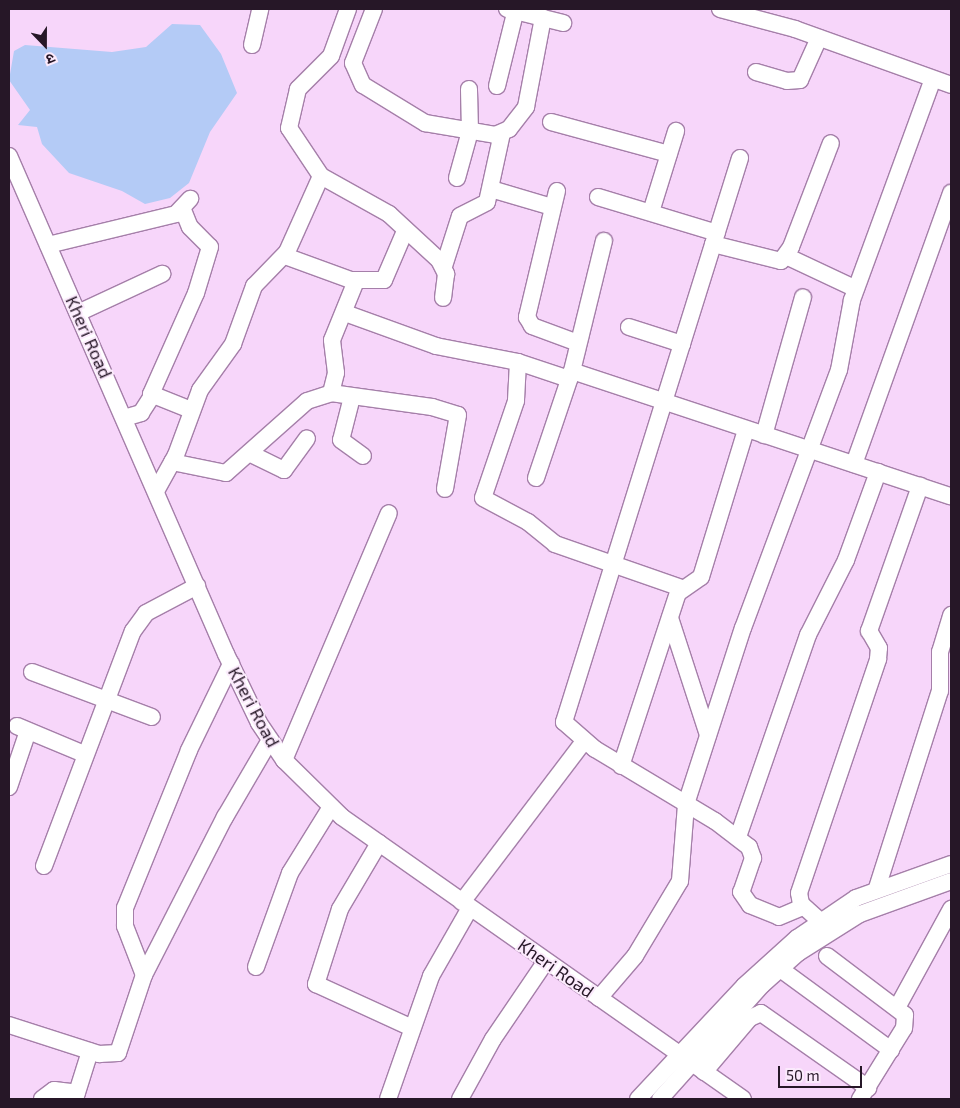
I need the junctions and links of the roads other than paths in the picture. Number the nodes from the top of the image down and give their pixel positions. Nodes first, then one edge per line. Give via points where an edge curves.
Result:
1 (260, 9) edge
2 (348, 9) edge
3 (374, 9) edge
4 (512, 9) edge
5 (720, 9) edge
6 (546, 15) edge
7 (776, 16) edge
8 (563, 23) dead end
9 (819, 38) junction
10 (252, 45) dead end
11 (756, 72) dead end
12 (933, 79) junction
13 (951, 85) edge
14 (497, 86) dead end
15 (470, 89) dead end
16 (551, 122) dead end
17 (470, 131) junction
18 (676, 131) dead end
19 (502, 133) junction
20 (832, 143) dead end
21 (669, 154) junction
22 (9, 156) edge
23 (740, 158) dead end
24 (320, 176) junction
25 (457, 178) dead end
26 (491, 189) junction
27 (557, 191) dead end
28 (951, 193) edge
29 (598, 196) dead end
30 (552, 207) junction
31 (651, 212) junction
32 (405, 231) junction
33 (715, 238) junction
34 (604, 241) dead end
35 (48, 245) junction
36 (285, 256) junction
37 (786, 256) junction
38 (444, 266) junction
39 (162, 274) dead end
40 (356, 281) junction
41 (856, 289) junction
42 (804, 297) dead end
43 (443, 298) dead end
44 (78, 313) junction
45 (344, 314) junction
46 (629, 327) dead end
47 (578, 343) junction
48 (682, 344) junction
49 (518, 362) junction
50 (570, 375) junction
51 (330, 393) junction
52 (152, 396) junction
53 (352, 397) junction
54 (664, 404) junction
55 (191, 410) junction
56 (124, 418) junction
57 (746, 430) junction
58 (764, 435) junction
59 (307, 438) dead end
60 (809, 450) junction
61 (249, 453) junction
62 (363, 456) dead end
63 (172, 462) junction
64 (854, 464) junction
65 (878, 472) junction
66 (536, 478) dead end
67 (920, 486) junction
68 (445, 489) dead end
69 (156, 491) junction
70 (951, 496) edge
71 (389, 513) dead end
72 (614, 564) junction
73 (197, 586) junction
74 (680, 588) junction
75 (951, 615) edge
76 (670, 618) junction
77 (231, 664) junction
78 (32, 672) dead end
79 (105, 700) junction
80 (152, 717) dead end
81 (708, 735) junction
82 (270, 740) junction
83 (584, 741) junction
84 (84, 754) junction
85 (284, 760) junction
86 (621, 766) junction
87 (9, 787) edge
88 (686, 804) junction
89 (331, 807) junction
90 (738, 837) junction
91 (379, 843) junction
92 (950, 859) edge
93 (44, 866) dead end
94 (951, 881) edge
95 (877, 888) junction
96 (466, 905) junction
97 (804, 907) junction
98 (951, 909) edge
99 (820, 921) junction
100 (827, 956) dead end
101 (546, 961) junction
102 (256, 967) dead end
103 (779, 968) junction
104 (144, 975) junction
105 (599, 998) junction
106 (898, 1006) junction
107 (9, 1025) edge
108 (410, 1027) junction
109 (891, 1050) junction
110 (90, 1051) junction
111 (688, 1062) junction
112 (864, 1094) edge
113 (76, 1096) edge
114 (739, 1098) edge
115 (42, 1099) edge
116 (388, 1099) edge
117 (460, 1099) edge
118 (638, 1099) edge
119 (660, 1099) edge

1 - 10 street
2 - 24 street via 332,56 301,84 290,115 291,134
3 - 17 street via 353,63 358,78 418,120
4 - 6 street
4 - 14 street
5 - 7 street
6 - 8 street
6 - 19 street via 526,107
7 - 9 street
9 - 11 street via 800,80 786,82
9 - 12 street
12 - 13 street
12 - 41 street
15 - 17 street
16 - 21 street
17 - 19 street
17 - 25 street
18 - 21 street
19 - 26 street
20 - 37 street
21 - 31 street
22 - 35 street, Kheri Road
23 - 33 street
24 - 32 street via 389,214
24 - 36 street
26 - 30 street
26 - 38 street via 484,206 460,216
27 - 30 street
28 - 64 street
29 - 31 street
30 - 47 street via 527,317 532,326
31 - 33 street
32 - 38 street
32 - 40 street via 387,278
33 - 37 street via 775,262
33 - 48 street
34 - 47 street
35 - 44 street, Kheri Road
35 - 52 street via 187,205 190,227 210,247 196,294
36 - 40 street
36 - 55 street via 254,286 233,344
37 - 41 street
38 - 43 street
39 - 44 street
40 - 45 street
41 - 60 street via 847,345
42 - 58 street
44 - 56 street, Kheri Road
45 - 49 street via 436,346
45 - 51 street via 331,345 336,373
46 - 48 street
47 - 50 street
48 - 54 street
49 - 50 street
49 - 72 street via 516,402 483,498 521,518 555,544
50 - 54 street
50 - 66 street
51 - 53 street
51 - 61 street via 307,402
52 - 55 street
52 - 56 street via 141,413
53 - 62 street via 342,440
53 - 68 street via 432,406 458,416
54 - 57 street
54 - 72 street
55 - 63 street
56 - 69 street, Kheri Road
57 - 58 street
57 - 74 street via 701,577 696,583
58 - 60 street
59 - 61 street via 284,470
60 - 64 street
60 - 81 street
61 - 63 street via 233,469 218,474
63 - 69 street
64 - 65 street
65 - 67 street
65 - 90 street via 846,560 808,635
67 - 70 street
67 - 97 street via 869,631 879,648 878,659 800,893
69 - 73 street, Kheri Road
71 - 85 street
72 - 74 street
72 - 83 street via 564,716 567,728
73 - 77 street, Kheri Road
73 - 79 street via 139,621
74 - 76 street
75 - 95 street via 940,652 940,690
76 - 81 street
76 - 86 street
77 - 82 street, Kheri Road
77 - 104 street via 188,750 125,908 125,926
78 - 79 street
79 - 80 street
79 - 84 street
81 - 88 street
82 - 85 street, Kheri Road
82 - 104 street via 224,817
83 - 86 street
83 - 96 street
84 - 87 street via 22,728
84 - 93 street
85 - 89 street, Kheri Road
86 - 88 street
88 - 90 street
88 - 105 street via 680,881 635,956
89 - 91 street, Kheri Road
89 - 102 street via 290,873
90 - 97 street via 753,852 741,884 744,900 769,916 788,915
91 - 96 street, Kheri Road
91 - 108 street via 340,909 316,984
92 - 95 street
94 - 103 street via 860,914
95 - 99 street
96 - 101 street, Kheri Road
96 - 108 street via 430,976
97 - 99 street
98 - 106 street
99 - 111 street via 768,962
100 - 106 street
101 - 105 street, Kheri Road
101 - 117 street via 493,1038
103 - 109 street
103 - 111 street
104 - 110 street via 118,1053
105 - 111 street, Kheri Road
106 - 109 street via 906,1022
107 - 110 street
108 - 116 street
109 - 112 street
110 - 113 street
111 - 112 street via 761,1013
111 - 114 street, Kheri Road
111 - 118 street
111 - 119 street
113 - 115 street via 54,1090

